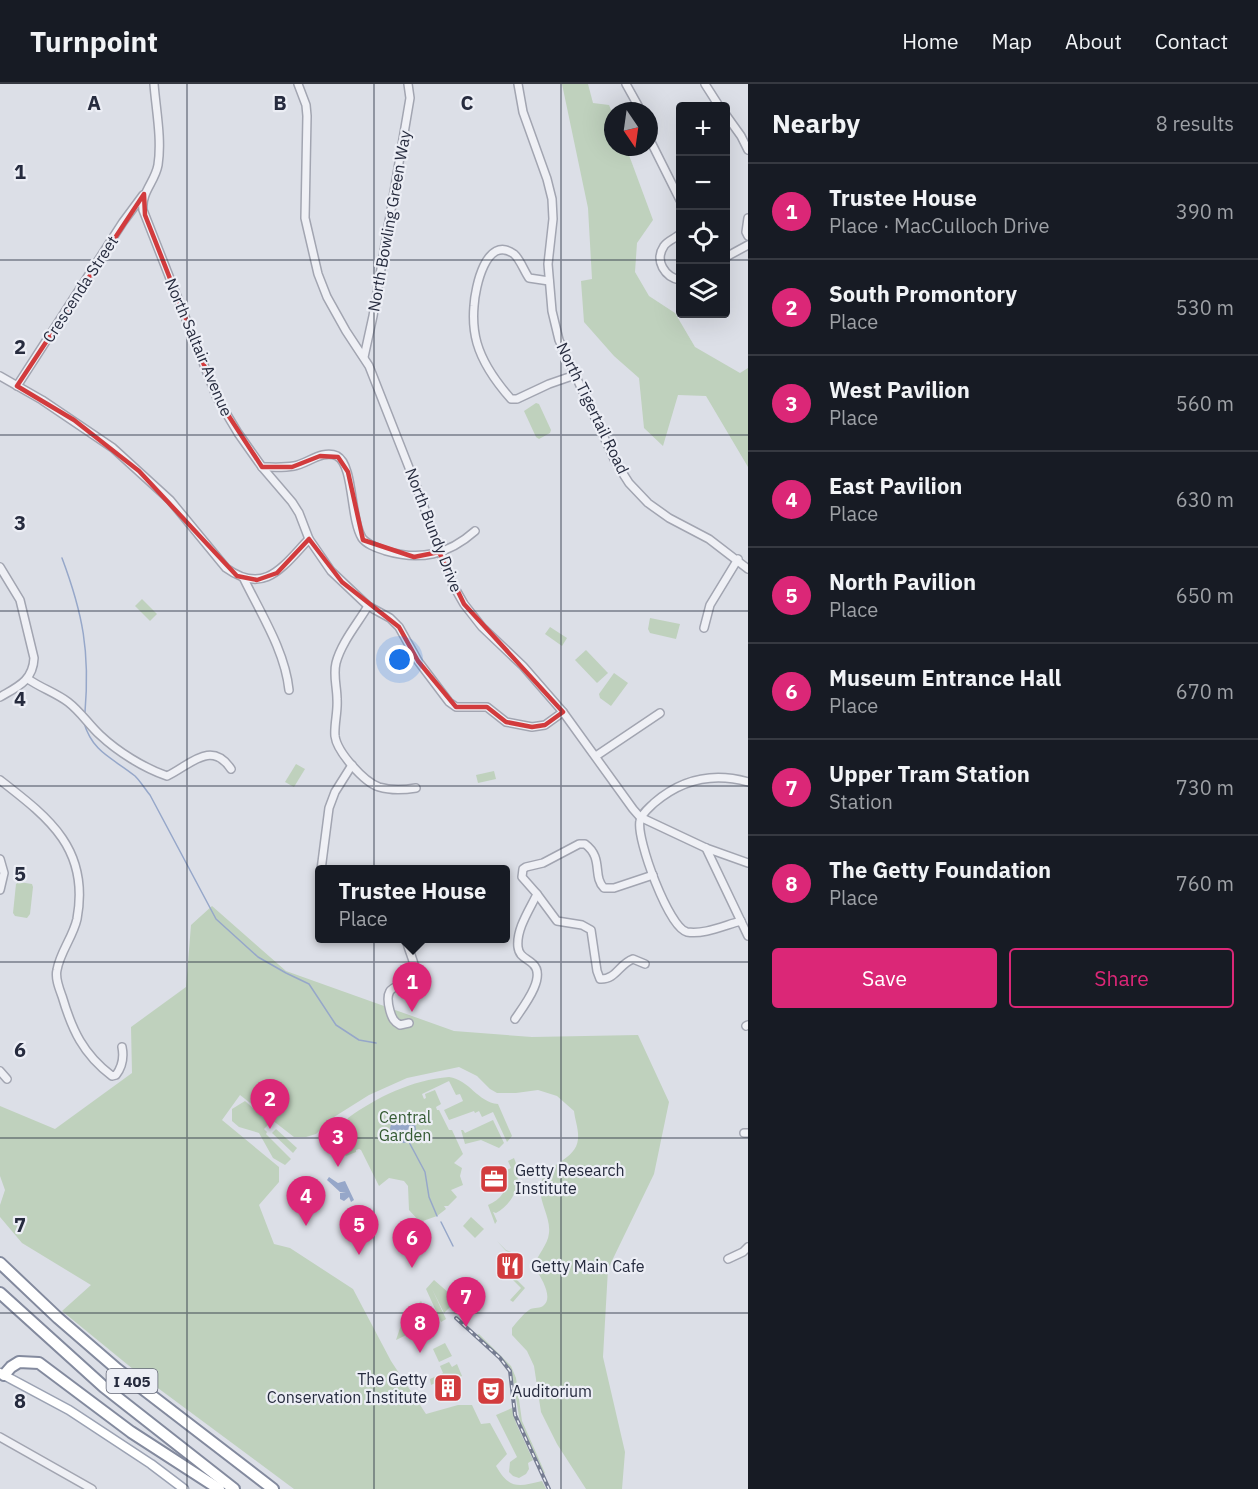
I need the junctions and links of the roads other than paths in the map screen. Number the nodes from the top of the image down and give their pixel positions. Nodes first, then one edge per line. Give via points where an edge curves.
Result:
1 (154, 84) edge
2 (298, 84) edge
3 (408, 84) edge
4 (518, 84) edge
5 (626, 84) edge
6 (705, 84) edge
7 (636, 102) edge
8 (716, 102) edge
9 (730, 121) edge
10 (748, 150) edge
11 (658, 155) edge
12 (676, 190) edge
13 (144, 194) junction
14 (748, 218) edge
15 (748, 236) edge
16 (676, 237) edge
17 (748, 245) edge
18 (730, 255) edge
19 (676, 279) edge
20 (549, 281) junction
21 (364, 357) junction
22 (575, 375) junction
23 (0, 376) edge
24 (17, 386) junction
25 (262, 467) junction
26 (475, 531) dead end
27 (309, 539) junction
28 (439, 552) junction
29 (738, 559) junction
30 (0, 567) edge
31 (748, 569) edge
32 (244, 579) junction
33 (368, 606) junction
34 (704, 628) dead end
35 (28, 679) junction
36 (289, 690) dead end
37 (0, 697) edge
38 (563, 712) junction
39 (660, 713) dead end
40 (596, 756) junction
41 (352, 765) junction
42 (231, 769) dead end
43 (0, 780) edge
44 (748, 782) edge
45 (416, 788) dead end
46 (640, 817) junction
47 (706, 848) junction
48 (0, 859) edge
49 (748, 863) edge
50 (322, 865) edge
51 (653, 875) junction
52 (0, 890) edge
53 (537, 894) junction
54 (741, 921) junction
55 (748, 936) edge
56 (407, 943) edge
57 (645, 964) dead end
58 (515, 1019) dead end
59 (410, 1023) dead end
60 (122, 1047) dead end
61 (0, 1071) edge
62 (7, 1079) dead end
63 (748, 1247) edge
64 (728, 1259) dead end
65 (0, 1263) edge
66 (0, 1271) edge
67 (0, 1293) edge
68 (1, 1377) edge
69 (0, 1437) edge
70 (92, 1489) edge
71 (184, 1489) edge
72 (219, 1489) edge
73 (234, 1489) edge
74 (262, 1489) edge
75 (273, 1489) edge

1 - 13 street via 158,160 154,178
2 - 21 street, North Bundy Drive via 307,116 305,218 318,274 341,322
3 - 21 street, North Bowling Green Way via 408,110
4 - 20 street, North Tigertail Road via 523,112 552,199
5 - 7 street
6 - 8 street
9 - 10 street
11 - 12 street
13 - 24 street, Crescenda Street
13 - 25 street, North Saltair Avenue via 145,215 217,398
14 - 15 street
16 - 19 street via 665,244 660,256 662,269
17 - 18 street
20 - 22 street, North Tigertail Road via 559,340
20 - 22 street via 529,278 516,256 508,251 498,250 490,255 480,274 473,307 477,343 494,380 511,399
21 - 28 street, North Bundy Drive
22 - 29 street, North Tigertail Road via 629,483 669,518
23 - 24 street
24 - 32 street via 113,448 189,521 226,568
25 - 27 street, North Saltair Avenue via 292,502
25 - 28 street via 292,467 330,454 338,457 348,472 363,540 400,555
26 - 28 street via 456,546
27 - 32 street via 277,573 257,580
27 - 33 street, North Saltair Avenue via 331,570
28 - 38 street, North Bundy Drive via 464,604
29 - 31 street, North Tigertail Road
29 - 34 street via 710,605
30 - 35 street via 20,600 27,625 34,658
32 - 36 street via 275,643
33 - 38 street, North Saltair Avenue via 399,627 418,661 456,707 487,707 506,722 532,727 544,725
33 - 41 street via 341,650 334,673 338,710 335,736
35 - 37 street
35 - 42 street via 65,700 100,735 160,774 167,776 210,755 225,760
38 - 40 street, North Bundy Drive
39 - 40 street
40 - 46 street, North Bundy Drive
41 - 45 street via 378,787
41 - 50 street via 331,800
43 - 60 street via 55,827 75,866 77,918 56,971 75,1035 112,1076 120,1068
44 - 46 street via 720,777 684,783
46 - 47 street, North Bundy Drive
46 - 51 street
47 - 49 street, North Bundy Drive
47 - 54 street
48 - 52 street via 4,873
51 - 53 street via 604,888 590,848 579,844 543,863 526,867 522,873 524,880
51 - 54 street via 679,929 696,932
53 - 57 street via 557,921 591,930 600,979 610,978 633,959
53 - 58 street via 521,928 518,948 538,975
54 - 55 street
56 - 59 street via 415,973 394,986 387,996 394,1021 400,1025
61 - 62 street
63 - 64 street
65 - 75 highway, I 405 via 102,1357
66 - 74 highway via 93,1357
67 - 73 highway, I 405 via 104,1388
68 - 71 main road via 69,1410
68 - 72 highway via 19,1362 39,1363 130,1432
69 - 70 street

